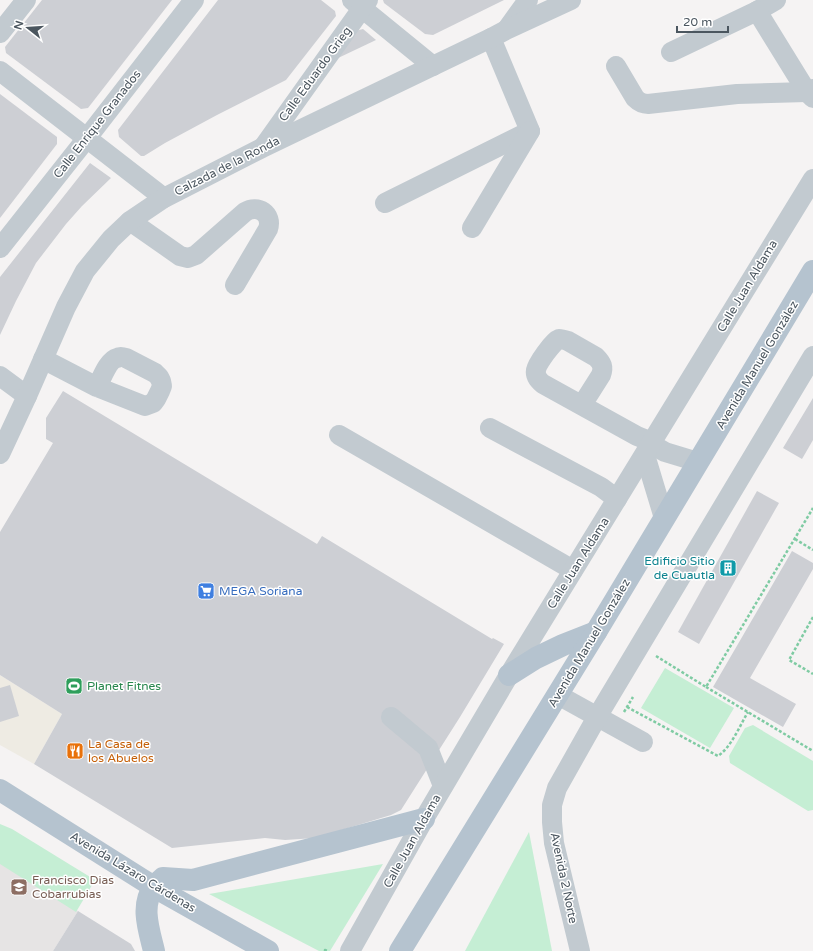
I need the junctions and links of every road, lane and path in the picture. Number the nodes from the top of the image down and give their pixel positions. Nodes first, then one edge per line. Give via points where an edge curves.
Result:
1 (26, 0) edge
2 (194, 0) edge
3 (528, 0) edge
4 (571, 0) edge
5 (776, 0) edge
6 (361, 3) edge
7 (757, 11) junction
8 (0, 33) edge
9 (498, 34) junction
10 (671, 52) dead end
11 (433, 66) junction
12 (616, 66) dead end
13 (0, 71) edge
14 (811, 93) edge
15 (530, 131) junction
16 (87, 138) junction
17 (262, 148) junction
18 (813, 178) edge
19 (164, 198) junction
20 (385, 203) dead end
21 (130, 221) junction
22 (472, 228) dead end
23 (0, 248) edge
24 (813, 271) edge
25 (235, 285) dead end
26 (813, 356) edge
27 (43, 359) junction
28 (0, 376) edge
29 (97, 387) dead end
30 (27, 396) junction
31 (582, 405) dead end
32 (490, 428) dead end
33 (339, 435) dead end
34 (648, 448) junction
35 (0, 454) edge
36 (698, 462) junction
37 (617, 499) junction
38 (813, 508) edge
39 (664, 518) junction
40 (795, 539) junction
41 (813, 550) edge
42 (573, 570) junction
43 (813, 617) edge
44 (596, 632) junction
45 (660, 650) dead end
46 (813, 674) edge
47 (509, 675) junction
48 (706, 687) junction
49 (558, 695) junction
50 (627, 706) dead end
51 (748, 712) junction
52 (391, 717) dead end
53 (597, 717) junction
54 (643, 742) dead end
55 (813, 746) edge
56 (812, 750) edge
57 (443, 786) junction
58 (0, 790) edge
59 (424, 819) junction
60 (154, 887) junction
61 (154, 951) edge
62 (268, 951) edge
63 (325, 951) edge
64 (328, 951) edge
65 (350, 951) edge
66 (400, 951) edge
67 (580, 951) edge

1 - 8 street
2 - 16 street, Calle Enrique Granados
3 - 9 street
4 - 9 street, Calzada de la Ronda
5 - 7 street
6 - 11 street
6 - 17 street, Calle Eduardo Grieg
7 - 10 street
7 - 14 street
9 - 11 street, Calzada de la Ronda
9 - 15 street
11 - 17 street, Calzada de la Ronda
12 - 14 street via 635,98 643,104 737,94
13 - 16 street
15 - 20 street
15 - 22 street
16 - 19 street
16 - 23 street, Calle Enrique Granados
17 - 19 street, Calzada de la Ronda
18 - 34 street, Calle Juan Aldama
19 - 21 street, Calzada de la Ronda
21 - 25 street via 180,256 188,258 196,255 245,212 254,208 262,211 269,219 268,229
21 - 27 street, Calzada de la Ronda via 85,271
24 - 36 main road, Avenida Manuel González
26 - 53 street
27 - 29 street
27 - 30 street, Calzada de la Ronda
28 - 30 street
30 - 35 street, Calzada de la Ronda
31 - 34 street via 637,436
32 - 37 street via 601,487
33 - 42 street
34 - 36 street via 658,448
34 - 37 street, Calle Juan Aldama
34 - 39 street
36 - 39 main road, Avenida Manuel González
37 - 42 street, Calle Juan Aldama
38 - 40 path
39 - 44 main road, Avenida Manuel González
40 - 41 path
40 - 48 path
42 - 47 street, Calle Juan Aldama
43 - 46 path via 789,660
44 - 47 main road via 556,648
44 - 49 main road, Avenida Manuel González
45 - 48 path via 655,656
47 - 57 street, Calle Juan Aldama
48 - 51 path
49 - 53 street
49 - 66 main road, Avenida Manuel González
50 - 51 path via 718,756 728,746
51 - 56 path
52 - 57 street via 428,748
53 - 54 street
53 - 67 street, Avenida 2 Norte via 558,788 552,805 554,843
55 - 56 path
57 - 59 street, Calle Juan Aldama
58 - 60 main road, Avenida Lázaro Cárdenas
59 - 60 main road via 193,880 163,878
59 - 65 street, Calle Juan Aldama
60 - 61 main road via 148,899 146,918
60 - 62 main road, Avenida Lázaro Cárdenas
63 - 64 path

